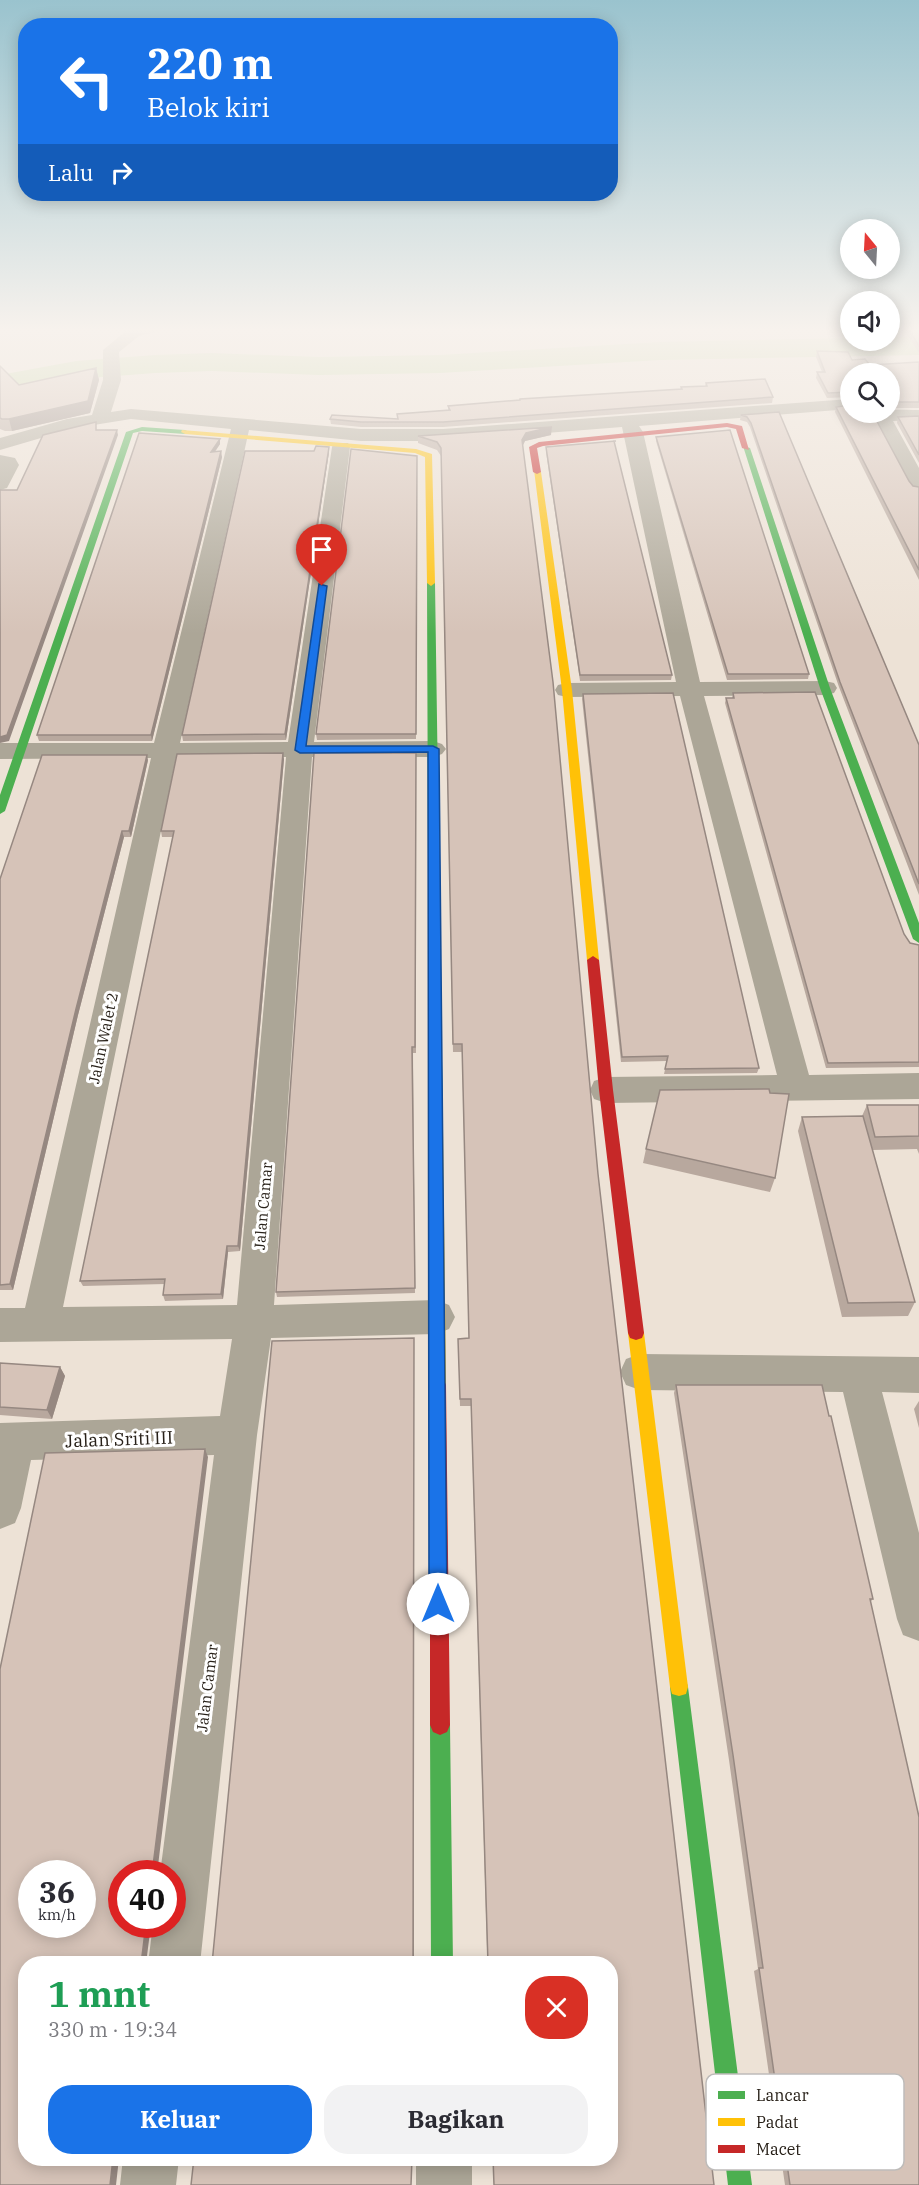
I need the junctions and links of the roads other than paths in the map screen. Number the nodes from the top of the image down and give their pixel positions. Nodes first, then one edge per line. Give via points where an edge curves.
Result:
1 (52, 430) edge
2 (138, 430) edge
3 (236, 430) edge
4 (239, 430) junction
5 (548, 430) edge
6 (611, 430) edge
7 (631, 430) edge
8 (740, 430) edge
9 (889, 430) edge
10 (0, 444) edge
11 (341, 447) junction
12 (4, 463) edge
13 (0, 484) edge
14 (919, 486) edge
15 (825, 688) junction
16 (690, 689) junction
17 (567, 690) junction
18 (433, 749) junction
19 (300, 750) junction
20 (10, 751) edge
21 (165, 751) junction
22 (0, 811) edge
23 (919, 939) edge
24 (919, 1086) edge
25 (796, 1087) junction
26 (606, 1090) junction
27 (435, 1317) junction
28 (254, 1322) junction
29 (0, 1325) edge
30 (40, 1325) junction
31 (640, 1372) junction
32 (858, 1374) junction
33 (919, 1375) edge
34 (237, 1435) junction
35 (8, 1442) edge
36 (0, 1508) edge
37 (919, 1619) edge
38 (175, 1956) edge
39 (442, 1956) edge
40 (726, 2074) edge
41 (150, 2166) edge
42 (444, 2166) edge
43 (738, 2170) edge
44 (148, 2185) edge
45 (444, 2185) edge
46 (740, 2185) edge

1 - 10 street
2 - 20 street via 130,432
3 - 4 street
4 - 5 street via 392,437
4 - 11 street
4 - 21 street, Jalan Walet 2
6 - 17 street via 536,445 532,450
7 - 16 street
8 - 15 street
9 - 14 street
11 - 18 street via 416,451 429,456
11 - 19 street, Jalan Camar
12 - 13 street
15 - 16 street
15 - 23 street
16 - 17 street
16 - 25 street
17 - 26 street
18 - 19 street
18 - 27 street
19 - 21 street
19 - 28 street, Jalan Camar
20 - 21 street
20 - 22 street
21 - 30 street, Jalan Walet 2
24 - 25 street
25 - 26 street
26 - 31 street
27 - 28 street
27 - 39 street
28 - 30 street
28 - 34 street, Jalan Camar
29 - 30 street
31 - 32 street
31 - 40 street
32 - 33 street
32 - 37 street
34 - 35 street, Jalan Sriti III
34 - 38 street, Jalan Camar
35 - 36 street
41 - 44 street
42 - 45 street
43 - 46 street

